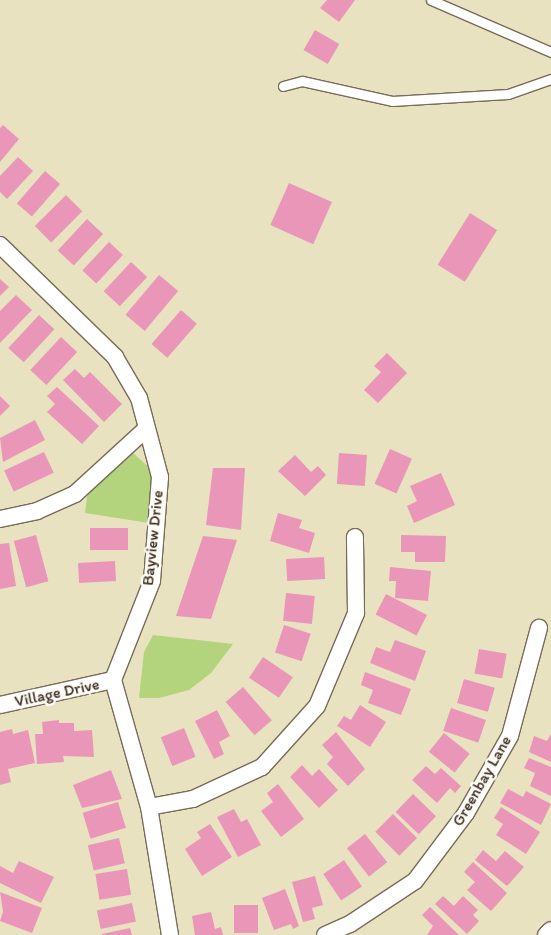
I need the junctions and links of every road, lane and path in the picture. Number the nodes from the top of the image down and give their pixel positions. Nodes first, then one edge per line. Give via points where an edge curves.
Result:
1 (431, 0) edge
2 (551, 52) edge
3 (551, 78) edge
4 (283, 86) dead end
5 (0, 245) edge
6 (146, 429) junction
7 (0, 518) edge
8 (355, 537) dead end
9 (539, 628) dead end
10 (113, 680) junction
11 (0, 705) edge
12 (149, 807) junction
13 (551, 932) edge
14 (170, 935) edge
15 (326, 935) edge
16 (548, 935) edge

1 - 2 lane
3 - 4 lane via 508,94 392,101 302,81
5 - 6 street, Bayview Drive via 115,357 139,398
6 - 7 street via 74,494 37,511
6 - 10 street, Bayview Drive via 160,477 152,581
8 - 12 street via 356,613 317,706 262,767 193,799
9 - 15 street, Greenbay Lane via 510,736 466,813 415,881 350,924
10 - 11 street, Village Drive
10 - 12 street
12 - 14 street
13 - 16 street

